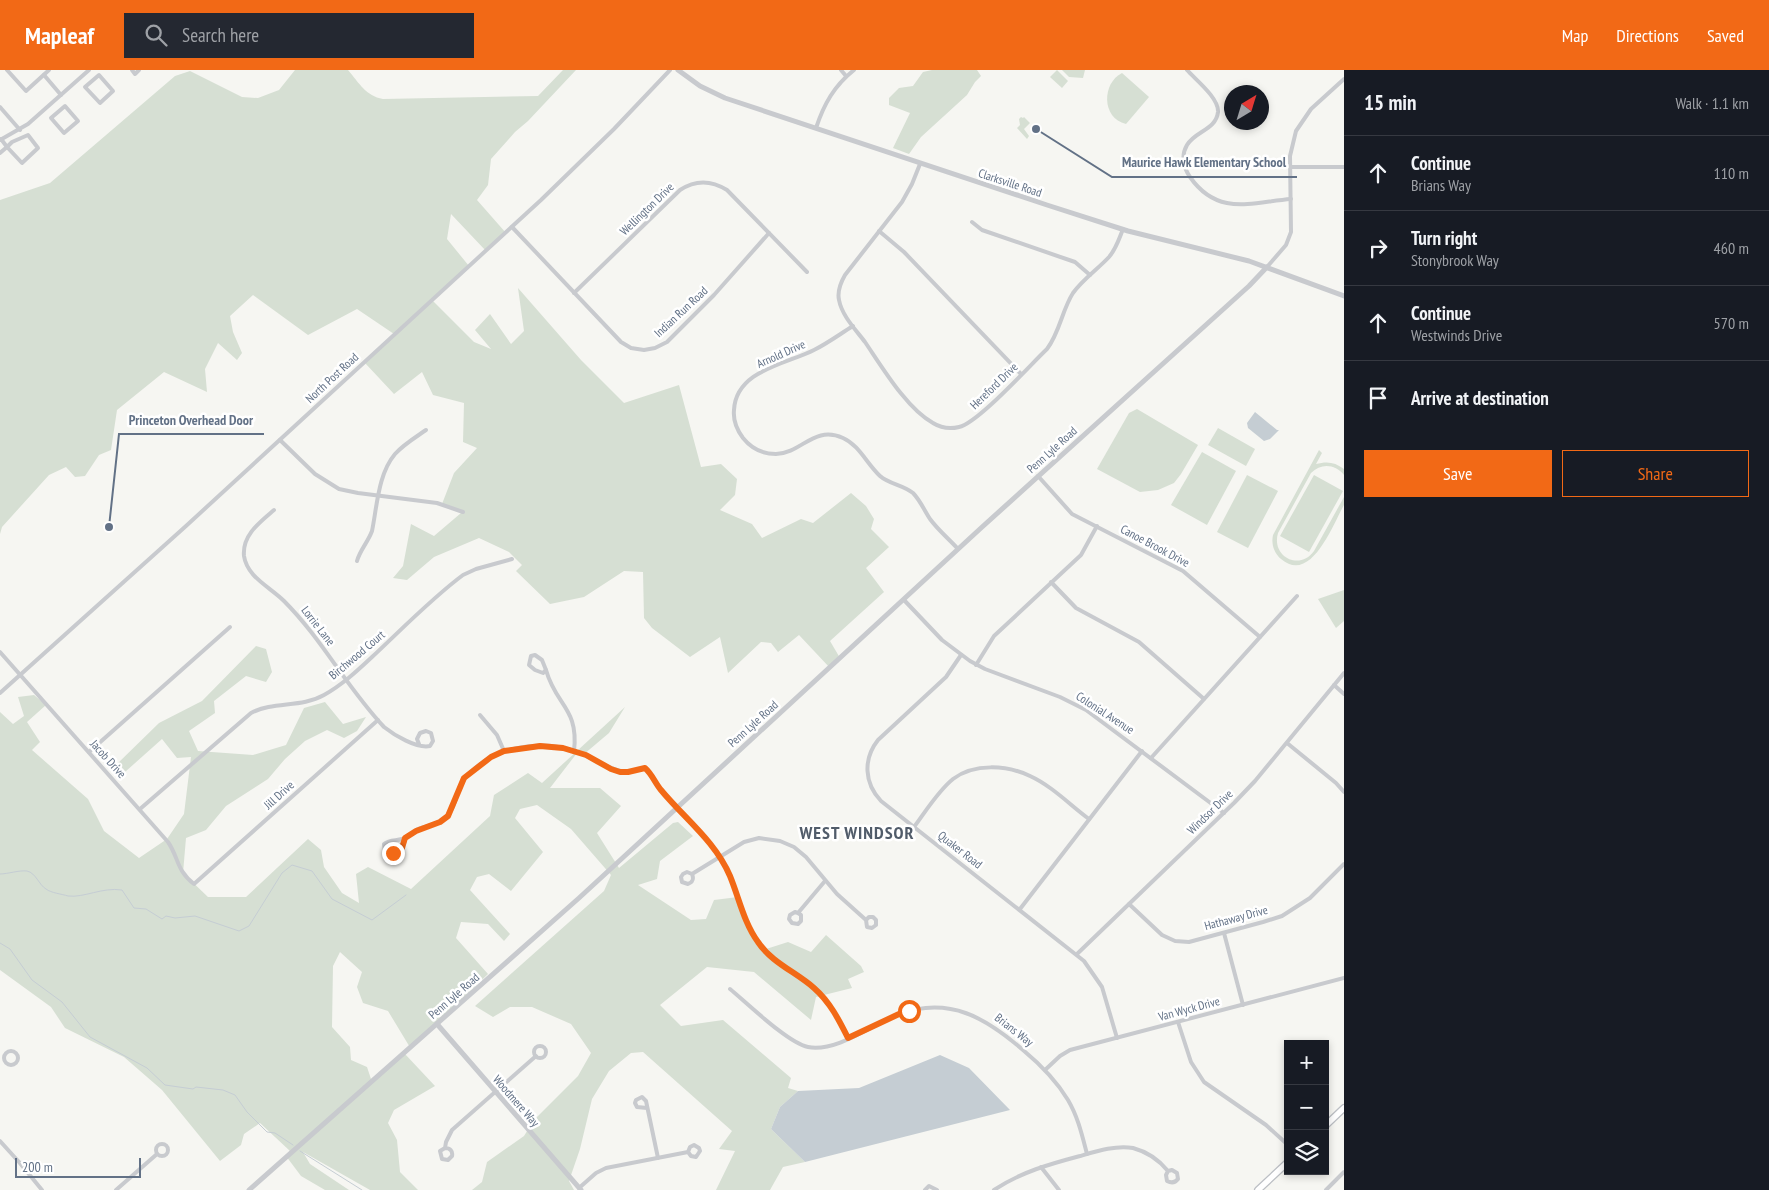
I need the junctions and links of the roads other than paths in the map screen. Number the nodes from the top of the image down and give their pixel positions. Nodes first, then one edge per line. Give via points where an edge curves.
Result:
1 (7, 70) edge
2 (49, 70) edge
3 (89, 70) edge
4 (132, 70) edge
5 (139, 70) edge
6 (670, 70) edge
7 (678, 70) edge
8 (841, 70) edge
9 (854, 70) edge
10 (1187, 70) edge
11 (44, 75) junction
12 (846, 76) junction
13 (80, 79) junction
14 (1344, 79) edge
15 (86, 87) junction
16 (61, 95) junction
17 (0, 107) edge
18 (44, 110) junction
19 (51, 118) junction
20 (816, 128) junction
21 (20, 130) junction
22 (0, 140) edge
23 (7, 146) junction
24 (0, 153) edge
25 (920, 164) junction
26 (1291, 167) junction
27 (1344, 167) edge
28 (1291, 199) junction
29 (972, 222) dead end
30 (512, 227) junction
31 (1123, 229) junction
32 (880, 231) junction
33 (769, 233) junction
34 (1267, 267) junction
35 (807, 272) dead end
36 (1090, 275) junction
37 (574, 294) junction
38 (1344, 296) edge
39 (853, 326) junction
40 (1021, 374) junction
41 (426, 430) dead end
42 (280, 440) junction
43 (1038, 476) junction
44 (380, 496) junction
45 (274, 510) dead end
46 (463, 512) dead end
47 (1097, 526) junction
48 (958, 549) junction
49 (512, 560) dead end
50 (357, 561) dead end
51 (1051, 582) junction
52 (1297, 596) dead end
53 (904, 600) junction
54 (230, 627) dead end
55 (1260, 637) junction
56 (0, 652) edge
57 (961, 655) junction
58 (976, 665) junction
59 (546, 670) junction
60 (1344, 673) edge
61 (20, 675) junction
62 (347, 680) junction
63 (1334, 686) junction
64 (0, 693) edge
65 (1344, 694) edge
66 (1204, 699) junction
67 (480, 715) dead end
68 (378, 720) junction
69 (1287, 743) junction
70 (419, 744) junction
71 (504, 751) junction
72 (574, 751) junction
73 (1142, 751) junction
74 (88, 752) junction
75 (1151, 758) junction
76 (1344, 792) edge
77 (677, 807) junction
78 (140, 809) junction
79 (1224, 813) junction
80 (1089, 820) junction
81 (914, 827) junction
82 (405, 838) junction
83 (719, 856) junction
84 (1344, 864) edge
85 (692, 874) dead end
86 (825, 881) junction
87 (194, 884) joint
88 (1129, 904) junction
89 (1020, 909) junction
90 (798, 913) dead end
91 (866, 920) dead end
92 (1224, 933) junction
93 (1077, 954) junction
94 (1344, 978) edge
95 (730, 989) dead end
96 (1243, 1005) junction
97 (1178, 1022) junction
98 (437, 1024) junction
99 (848, 1038) junction
100 (1117, 1038) junction
101 (536, 1056) dead end
102 (5, 1062) dead end
103 (0, 1064) edge
104 (1045, 1070) junction
105 (495, 1092) junction
106 (647, 1108) dead end
107 (1344, 1108) edge
108 (1329, 1122) edge
109 (0, 1141) edge
110 (1284, 1141) edge
111 (445, 1148) dead end
112 (688, 1152) dead end
113 (157, 1154) dead end
114 (1087, 1154) junction
115 (658, 1158) junction
116 (1284, 1166) edge
117 (1041, 1167) junction
118 (1168, 1171) dead end
119 (1344, 1172) edge
120 (1330, 1186) junction
121 (580, 1189) edge
122 (42, 1190) edge
123 (116, 1190) edge
124 (249, 1190) edge
125 (925, 1190) edge
126 (937, 1190) edge
127 (994, 1190) edge
128 (1059, 1190) edge
129 (1258, 1190) edge
130 (1326, 1190) edge
131 (1334, 1190) edge

1 - 11 street via 26,91
2 - 11 street
3 - 13 street
4 - 5 street via 135,74
6 - 30 street, North Post Road
7 - 20 street, Clarksville Road via 713,93
8 - 12 street
9 - 12 street
10 - 28 street via 1213,98 1218,109 1214,122 1194,137 1185,150 1184,166 1193,182 1212,197 1236,205
11 - 16 street
12 - 20 street via 826,102
13 - 15 street
13 - 16 street
14 - 26 street via 1300,123 1291,147
15 - 15 street via 99,75 113,91 100,103
16 - 18 street
17 - 21 street
18 - 19 street
18 - 21 street
19 - 19 street via 65,106 78,121 64,133
20 - 25 street, Clarksville Road
21 - 22 street
22 - 23 street
23 - 23 street via 28,135 38,148 22,163
23 - 24 street
25 - 31 street, Clarksville Road
25 - 32 street, Hereford Drive via 908,194
26 - 27 street
26 - 28 street
28 - 34 street via 1289,238
29 - 36 street via 982,230 1074,262
30 - 37 street, Indian Run Road
30 - 42 street, North Post Road
31 - 34 street, Clarksville Road
31 - 36 street, Hereford Drive via 1113,252
32 - 39 street, Hereford Drive via 845,275 840,287 840,304
32 - 40 street
33 - 35 street, Wellington Drive
33 - 37 street, Wellington Drive via 727,190 709,182 691,184 680,190
33 - 37 street, Indian Run Road via 671,338 654,348 637,349 625,345
34 - 38 street, Clarksville Road
34 - 43 street, Penn Lyle Road
36 - 40 street, Hereford Drive via 1068,301 1052,342
39 - 40 street, Hereford Drive via 898,390 919,412 940,426 958,427 970,423
39 - 48 street, Arnold Drive via 815,350 775,365 745,383 734,406 738,431 751,446 771,454 790,451 821,435 847,440 883,478 912,492 930,519
41 - 44 street via 390,460
42 - 44 street via 330,484 348,491
42 - 61 street, North Post Road
43 - 47 street, Canoe Brook Drive via 1067,510
43 - 48 street, Penn Lyle Road
44 - 46 street via 437,503
44 - 50 street via 370,539
45 - 62 street, Lorrie Lane via 249,534 244,552 246,564 293,611
47 - 51 street via 1081,555
47 - 55 street, Canoe Brook Drive via 1183,571
48 - 53 street, Penn Lyle Road
49 - 62 street, Birchwood Court via 463,575
51 - 58 street via 994,636
51 - 66 street via 1076,608 1138,642
52 - 55 street
53 - 57 street
53 - 77 street, Penn Lyle Road
54 - 74 street
55 - 66 street
56 - 61 street, Jacob Drive
57 - 58 street, Colonial Avenue
57 - 81 street, Quaker Road via 946,677 878,740 868,758 872,790
58 - 73 street, Colonial Avenue via 1073,703 1099,718
59 - 59 street via 540,658 531,656 531,667 541,673
59 - 72 street via 554,691 572,717 576,737
60 - 63 street, Windsor Drive
61 - 64 street, North Post Road
61 - 74 street, Jacob Drive
62 - 68 street, Lorrie Lane
62 - 78 street, Birchwood Court via 309,701 267,706 251,713
63 - 65 street
63 - 69 street, Windsor Drive
66 - 75 street
67 - 71 street via 497,735
68 - 70 street, Lorrie Lane via 399,738
68 - 87 street, Jill Drive
69 - 76 street
69 - 79 street, Windsor Drive
70 - 70 street via 427,747 432,744 431,733 420,732
71 - 72 street via 540,746
71 - 82 street via 464,778 451,812 444,819
72 - 77 street via 620,772 645,768
73 - 75 street, Colonial Avenue
73 - 80 street
74 - 78 street, Jacob Drive
75 - 79 street, Colonial Avenue
77 - 83 street
77 - 98 street, Penn Lyle Road
78 - 87 street, Jacob Drive via 168,842 181,872
79 - 88 street, Windsor Drive
80 - 81 street via 1030,776 989,767 974,769 952,780
80 - 89 street
81 - 89 street, Quaker Road
82 - 82 street via 399,850 388,853 384,849 386,842
83 - 85 street
83 - 86 street via 744,842 758,838 773,839 800,852
83 - 99 street via 759,943 772,958 820,993 833,1008
84 - 92 street, Hathaway Drive via 1310,898 1291,911
86 - 90 street
86 - 91 street
88 - 92 street, Hathaway Drive via 1157,932 1176,941 1189,942
88 - 93 street, Windsor Drive
89 - 93 street, Quaker Road
92 - 96 street
93 - 100 street, Quaker Road via 1102,987
94 - 96 street, Van Wyck Drive
95 - 99 street, Brians Way via 802,1046 822,1048
96 - 97 street, Van Wyck Drive
97 - 100 street, Van Wyck Drive
97 - 110 street via 1190,1062 1204,1082 1266,1124
98 - 105 street, Woodmere Way
98 - 124 street, Penn Lyle Road
99 - 104 street, Brians Way via 909,1011 950,1009 989,1022
100 - 104 street, Van Wyck Drive via 1064,1052
101 - 105 street
102 - 103 street
104 - 114 street, Brians Way via 1072,1107
105 - 111 street via 457,1125
105 - 121 street, Woodmere Way
106 - 115 street
107 - 108 main road
109 - 122 street
112 - 115 street
113 - 123 street
114 - 117 street
114 - 118 street via 1112,1148 1135,1149 1156,1159
115 - 121 street via 606,1168
116 - 129 main road
117 - 127 street
117 - 128 street
119 - 120 street
120 - 130 street
120 - 131 street
125 - 126 street via 929,1186

